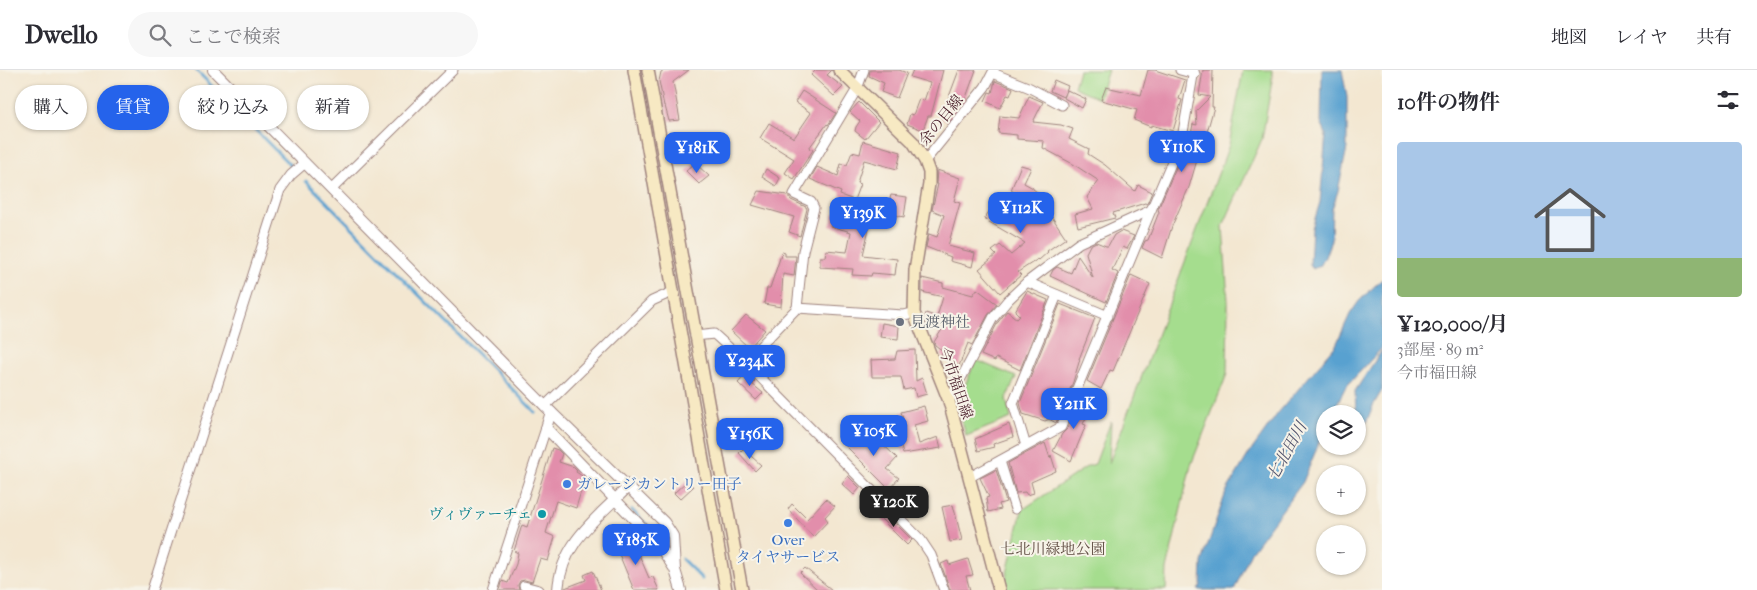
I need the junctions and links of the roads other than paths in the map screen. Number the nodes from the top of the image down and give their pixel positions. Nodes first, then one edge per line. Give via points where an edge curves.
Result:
1 (213, 70) edge
2 (453, 70) edge
3 (634, 70) edge
4 (648, 70) edge
5 (839, 70) edge
6 (864, 70) edge
7 (1180, 70) edge
8 (993, 71) edge
9 (1194, 72) edge
10 (857, 89) junction
11 (1062, 105) dead end
12 (925, 161) junction
13 (305, 163) junction
14 (332, 189) junction
15 (1151, 210) junction
16 (1027, 282) junction
17 (672, 292) junction
18 (1057, 295) junction
19 (797, 308) junction
20 (914, 313) junction
21 (1108, 316) junction
22 (695, 336) junction
23 (745, 362) junction
24 (949, 401) junction
25 (548, 409) junction
26 (546, 428) junction
27 (1026, 446) junction
28 (1000, 461) junction
29 (970, 477) junction
30 (628, 488) junction
31 (615, 500) junction
32 (1015, 509) dead end
33 (675, 570) junction
34 (524, 586) dead end
35 (152, 590) edge
36 (493, 590) edge
37 (539, 590) edge
38 (558, 590) edge
39 (681, 590) edge
40 (726, 590) edge
41 (742, 590) edge
42 (944, 590) edge
43 (999, 590) edge

1 - 13 street
2 - 14 street
3 - 17 main road
4 - 22 main road
5 - 10 main road, 今市福田線
6 - 10 street
7 - 9 street
8 - 11 street
8 - 12 street, 余の目線 via 985,87
9 - 15 street via 1182,138
10 - 12 main road, 今市福田線 via 913,142
10 - 19 street via 794,194 810,202 814,208 803,251
12 - 20 main road, 今市福田線 via 929,184 914,270
13 - 14 street
13 - 35 street via 280,190
14 - 25 street
15 - 16 street via 1079,243
15 - 21 street
16 - 18 street
16 - 24 street via 993,318
17 - 25 street via 652,301
17 - 40 main road
18 - 21 street
18 - 27 street via 1013,403
19 - 20 street
19 - 23 street
20 - 24 main road, 今市福田線
21 - 27 street via 1061,427
22 - 23 street via 714,334
22 - 41 main road
23 - 42 street via 921,540 931,555
24 - 29 main road, 今市福田線
25 - 26 street
25 - 30 street
26 - 31 street
26 - 36 street
27 - 28 street
28 - 29 street
28 - 32 street
29 - 43 main road, 今市福田線
30 - 31 street
30 - 33 street via 664,522 673,536
31 - 33 street via 659,546
31 - 38 street via 571,546 563,562
33 - 39 street
34 - 37 street

